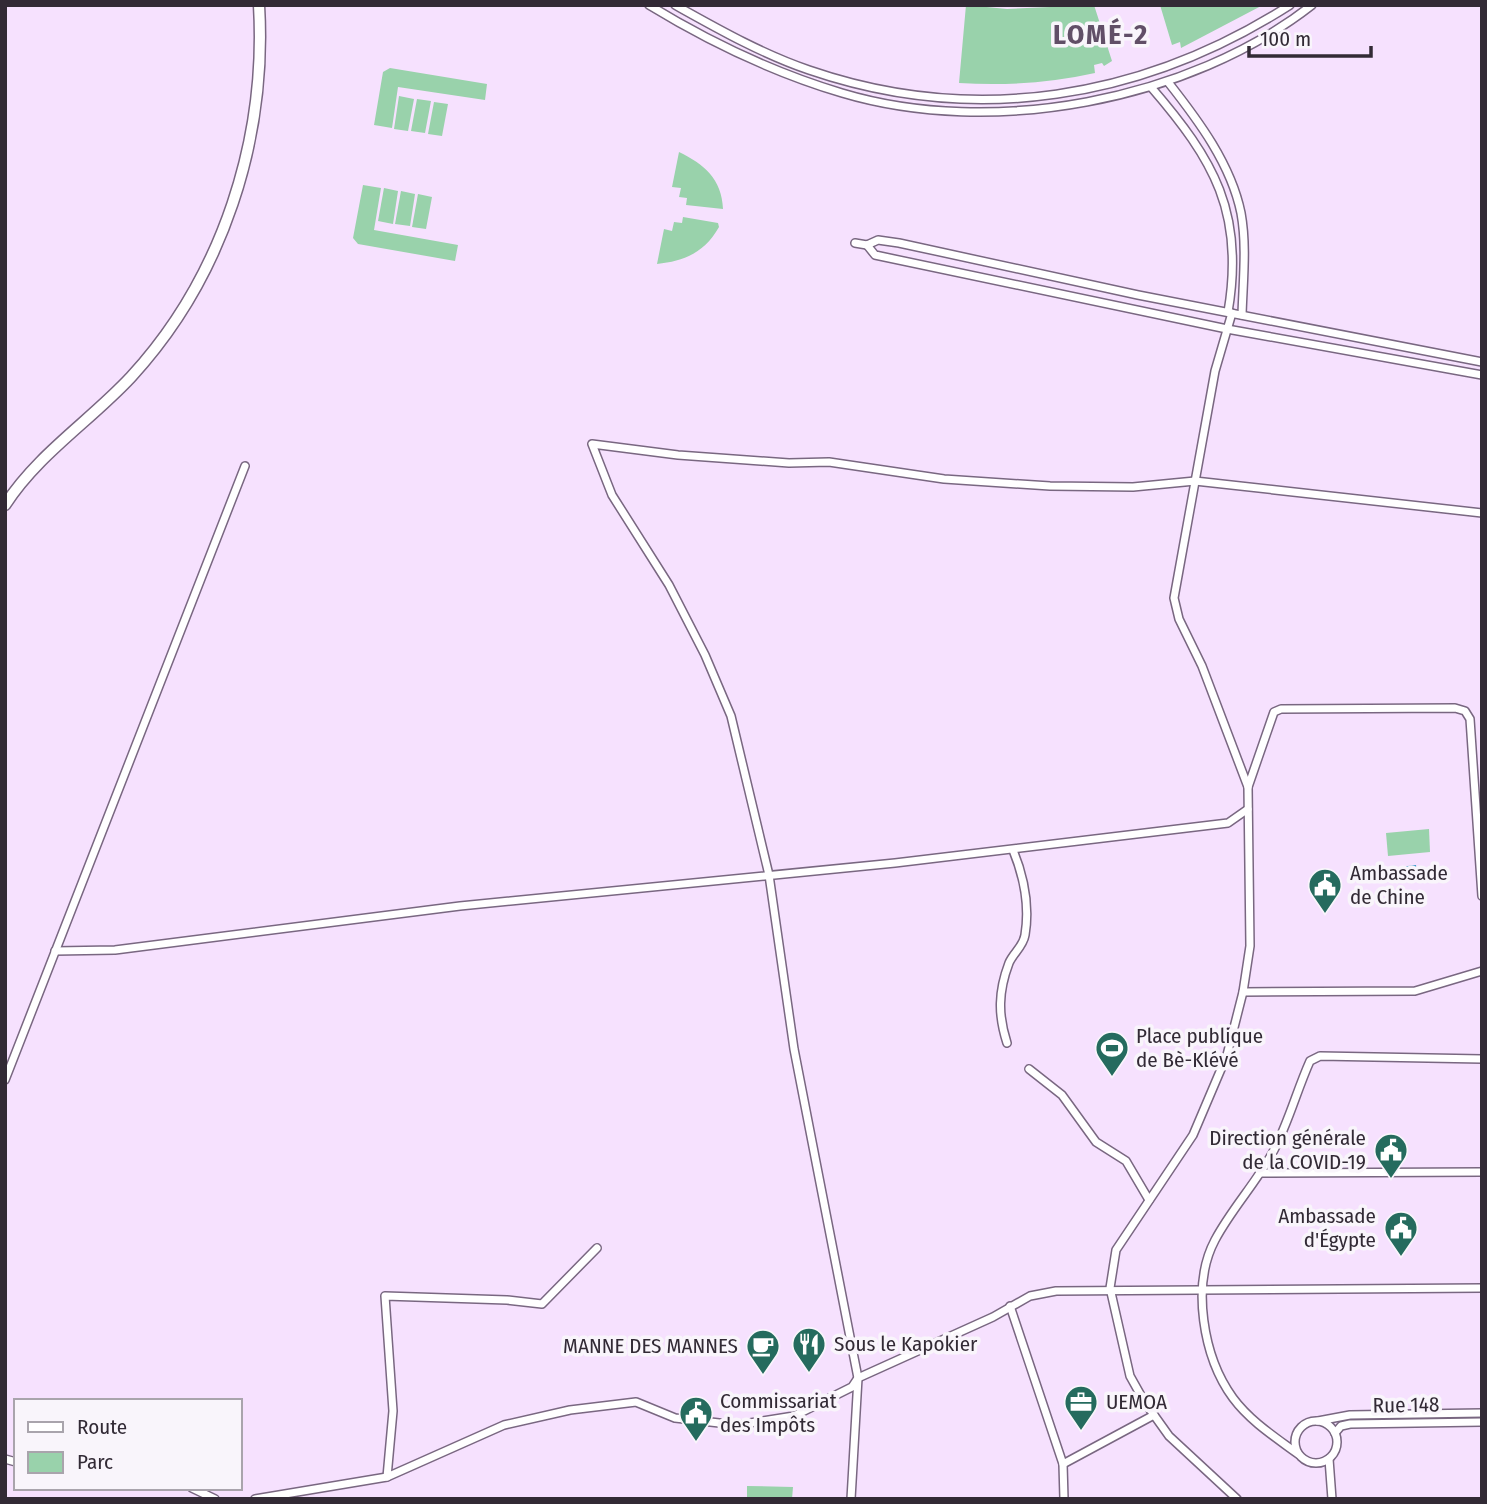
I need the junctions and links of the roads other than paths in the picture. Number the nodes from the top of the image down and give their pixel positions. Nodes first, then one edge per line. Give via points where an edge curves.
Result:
1 (258, 5) edge
2 (649, 5) edge
3 (675, 5) edge
4 (1290, 5) edge
5 (1312, 5) edge
6 (1168, 82) junction
7 (1152, 87) junction
8 (855, 243) dead end
9 (867, 245) junction
10 (1230, 313) junction
11 (1242, 315) junction
12 (1227, 329) junction
13 (1468, 359) junction
14 (1482, 362) edge
15 (1466, 373) junction
16 (1482, 375) edge
17 (245, 466) dead end
18 (1195, 481) junction
19 (5, 506) edge
20 (1482, 513) edge
21 (1248, 787) junction
22 (1248, 809) junction
23 (1013, 850) junction
24 (769, 875) junction
25 (1482, 896) edge
26 (55, 951) junction
27 (1482, 971) edge
28 (1243, 992) junction
29 (1007, 1044) dead end
30 (1482, 1059) edge
31 (1028, 1069) dead end
32 (5, 1080) edge
33 (1482, 1172) edge
34 (1261, 1173) junction
35 (1149, 1199) junction
36 (597, 1248) dead end
37 (1202, 1288) junction
38 (1482, 1288) edge
39 (1110, 1289) junction
40 (1010, 1306) junction
41 (858, 1378) junction
42 (1482, 1413) edge
43 (1154, 1415) junction
44 (1318, 1421) junction
45 (1482, 1422) edge
46 (1335, 1433) junction
47 (1298, 1454) junction
48 (1329, 1459) junction
49 (1063, 1464) junction
50 (387, 1477) junction
51 (196, 1490) edge
52 (215, 1499) edge
53 (255, 1499) edge
54 (851, 1499) edge
55 (1064, 1499) edge
56 (1237, 1499) edge
57 (1332, 1499) edge

1 - 19 main road via 261,47 249,145 222,234 203,275 145,360 34,467
2 - 7 street via 775,69 843,94 887,103 1002,111 1097,100
3 - 4 street via 780,58 838,79 900,92 992,99 1056,96 1145,77 1253,29
5 - 6 street via 1240,51
6 - 7 street
6 - 11 street via 1205,132 1241,212 1245,251
7 - 10 street via 1206,156 1219,185 1232,246
8 - 9 street
9 - 10 street via 878,240 899,243
9 - 12 street via 875,254 896,259
10 - 11 street
10 - 12 street
11 - 13 street
12 - 15 street
12 - 18 street
13 - 14 street
13 - 15 street
15 - 16 street
17 - 26 street
18 - 20 street
18 - 21 street via 1174,598
18 - 24 street via 1133,487 1050,486 944,479 829,462 692,456 592,444 612,495 669,585 731,716
21 - 22 street
21 - 25 street via 1277,710 1461,709 1470,719
22 - 23 street via 1228,823
22 - 28 street via 1252,897
23 - 24 street
23 - 29 street via 1022,867 1027,899 1025,937 1010,961 1002,988 999,1017
24 - 26 street via 460,905 115,950
24 - 41 street via 794,1049
26 - 32 street
27 - 28 street via 1415,991
28 - 35 street via 1211,1099 1193,1135
30 - 34 street via 1320,1056 1310,1061 1289,1118
31 - 35 street via 1062,1095 1096,1142 1126,1161
33 - 34 street
34 - 37 street via 1215,1240 1204,1267
35 - 39 street via 1116,1250
36 - 50 street via 542,1304 385,1296 393,1411
37 - 38 street
37 - 39 street
37 - 47 street via 1208,1338 1223,1381 1251,1417
39 - 40 street via 1043,1293
39 - 43 street via 1130,1376
40 - 41 street
40 - 49 street
41 - 50 street via 852,1387 794,1416 737,1425 675,1418 636,1402 570,1410 504,1425
41 - 54 street
42 - 44 street via 1350,1415
43 - 49 street
43 - 56 street via 1192,1460
44 - 46 street
44 - 47 street via 1298,1431
45 - 46 street, Rue 148 via 1350,1424
46 - 48 street via 1336,1450
47 - 48 street via 1312,1463
48 - 57 street
49 - 55 street
50 - 53 street
51 - 52 street

